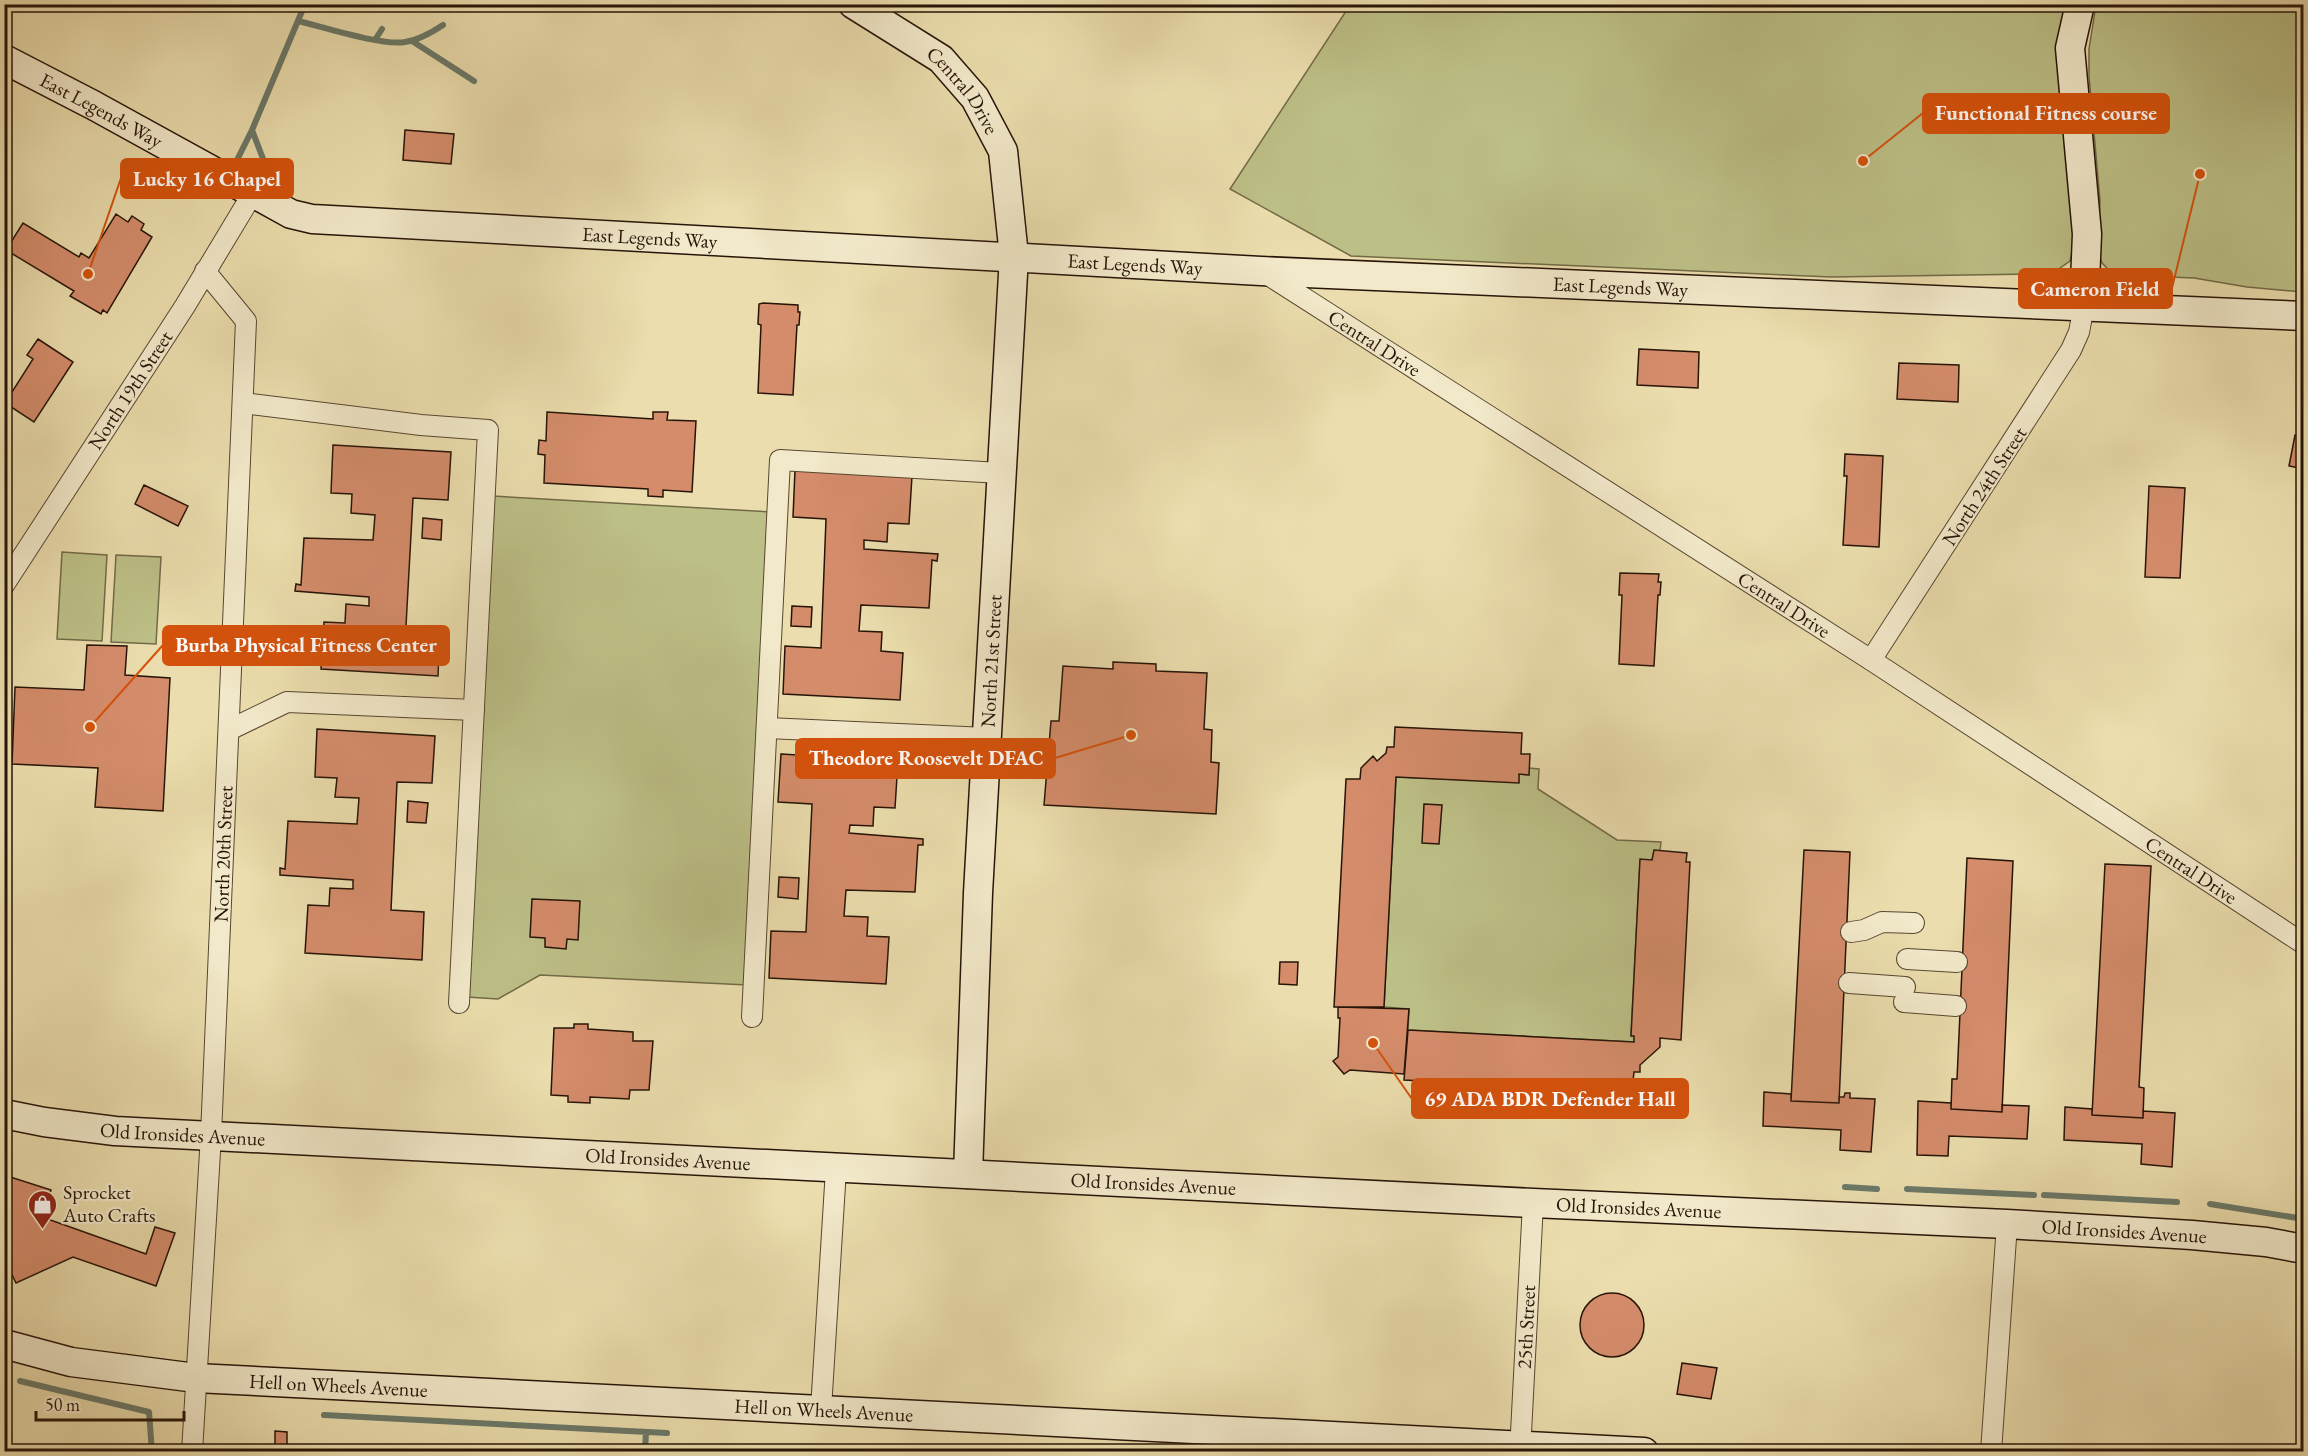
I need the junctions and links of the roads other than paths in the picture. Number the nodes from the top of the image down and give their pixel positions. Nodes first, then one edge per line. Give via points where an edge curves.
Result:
1 (853, 4) edge
2 (2080, 4) edge
3 (4, 59) edge
4 (253, 193) junction
5 (1014, 256) junction
6 (205, 271) junction
7 (1262, 271) junction
8 (2084, 306) junction
9 (2304, 316) edge
10 (243, 403) junction
11 (1000, 473) junction
12 (4, 585) edge
13 (1871, 660) junction
14 (474, 710) junction
15 (767, 728) junction
16 (228, 730) junction
17 (987, 738) junction
18 (1914, 923) dead end
19 (1851, 932) dead end
20 (2304, 944) edge
21 (1907, 959) dead end
22 (1957, 962) dead end
23 (1849, 982) dead end
24 (459, 1003) dead end
25 (1956, 1006) dead end
26 (752, 1017) dead end
27 (4, 1114) edge
28 (211, 1135) junction
29 (836, 1169) junction
30 (969, 1174) junction
31 (1533, 1203) junction
32 (2007, 1224) junction
33 (2304, 1249) edge
34 (4, 1344) edge
35 (196, 1378) junction
36 (822, 1409) junction
37 (1520, 1448) edge
38 (192, 1452) edge
39 (1644, 1452) edge
40 (1991, 1452) edge

1 - 5 street, Central Drive via 941,59 975,99 1003,151
2 - 8 street via 2070,48 2087,234
3 - 4 street, East Legends Way
4 - 5 street, East Legends Way via 291,214 312,219
4 - 6 street, North 19th Street
5 - 7 street, East Legends Way
5 - 11 street, North 21st Street
6 - 10 street, North 20th Street via 246,321
6 - 12 street, North 19th Street
7 - 8 street, East Legends Way
7 - 13 street, Central Drive
8 - 9 street, East Legends Way
8 - 13 street, North 24th Street via 2071,350
10 - 14 street via 488,430
10 - 16 street, North 20th Street
11 - 15 street via 780,460
11 - 17 street, North 21st Street
13 - 20 street, Central Drive
14 - 16 street via 287,702
14 - 24 street
15 - 17 street
15 - 26 street
16 - 28 street, North 20th Street
17 - 30 street, North 21st Street
18 - 19 street via 1882,922
21 - 22 street
23 - 25 street
27 - 28 street, Old Ironsides Avenue via 76,1127
28 - 29 street, Old Ironsides Avenue
28 - 35 street, North 20th Street
29 - 30 street, Old Ironsides Avenue
29 - 36 street
30 - 31 street, Old Ironsides Avenue
31 - 32 street, Old Ironsides Avenue
31 - 37 street, 25th Street
32 - 33 street, Old Ironsides Avenue via 2192,1235
32 - 40 street
34 - 35 street, Hell on Wheels Avenue via 70,1362
35 - 36 street, Hell on Wheels Avenue
35 - 38 street, North 20th Street
36 - 37 street, Hell on Wheels Avenue
37 - 39 street, Hell on Wheels Avenue

